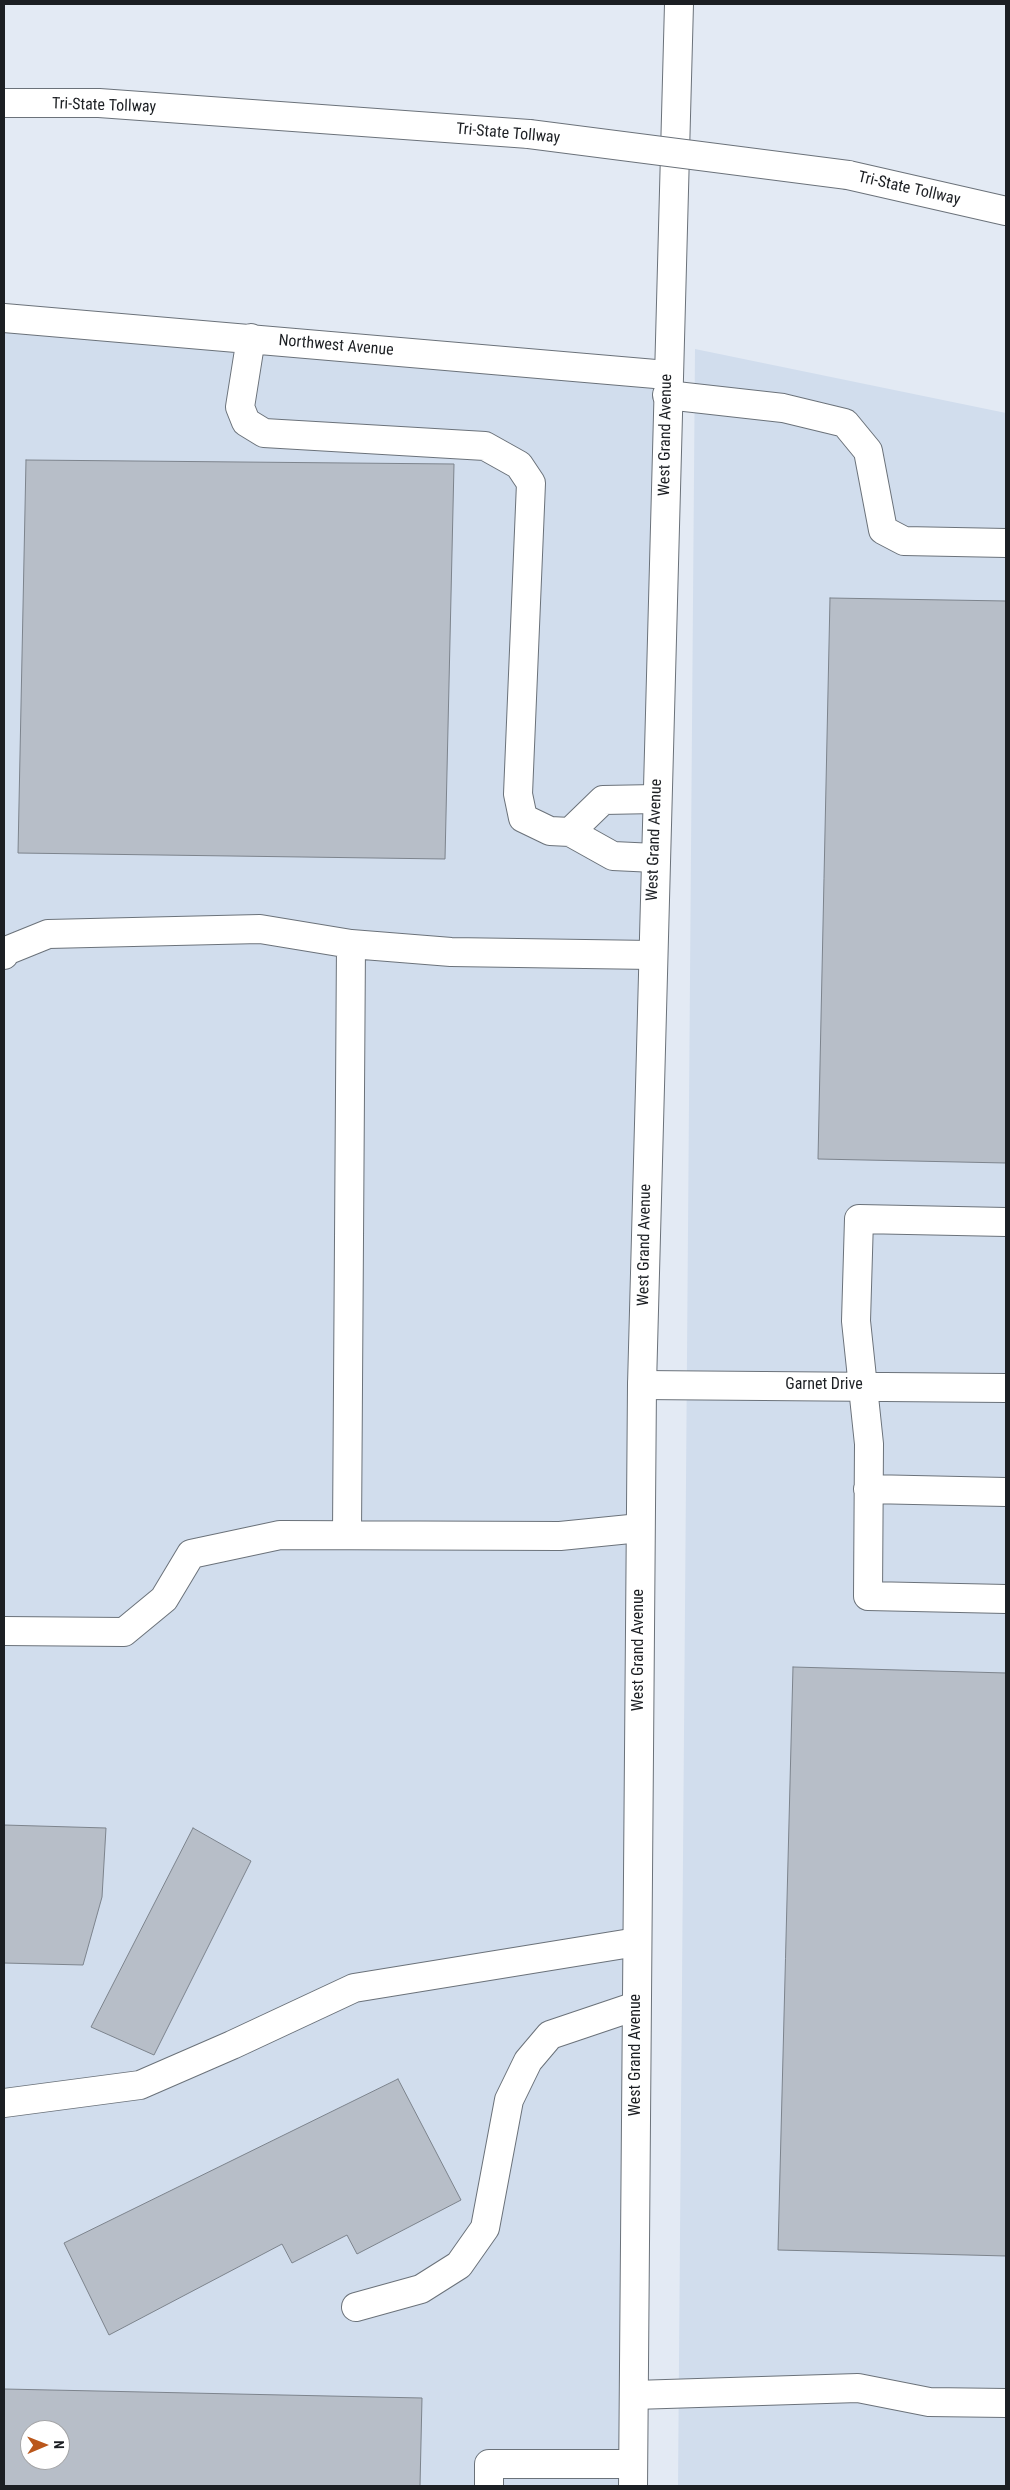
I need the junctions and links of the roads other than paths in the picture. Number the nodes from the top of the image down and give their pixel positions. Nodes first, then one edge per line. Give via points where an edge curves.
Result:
1 (679, 4) edge
2 (4, 103) edge
3 (1006, 211) edge
4 (4, 318) edge
5 (250, 338) junction
6 (667, 385) junction
7 (1006, 543) edge
8 (656, 799) junction
9 (570, 832) junction
10 (655, 858) junction
11 (351, 944) junction
12 (4, 955) edge
13 (652, 955) junction
14 (1006, 1222) edge
15 (642, 1385) junction
16 (863, 1385) junction
17 (1006, 1388) edge
18 (868, 1489) junction
19 (1006, 1492) edge
20 (640, 1528) junction
21 (346, 1533) junction
22 (1006, 1599) edge
23 (4, 1631) edge
24 (637, 1942) junction
25 (636, 2006) junction
26 (4, 2103) edge
27 (356, 2307) dead end
28 (634, 2395) junction
29 (1006, 2403) edge
30 (633, 2475) edge
31 (489, 2486) edge

1 - 6 main road, West Grand Avenue
2 - 3 main road, Tri-State Tollway, bridge via 99,103 529,134 848,175
4 - 5 main road, Northwest Avenue
5 - 6 main road, Northwest Avenue
5 - 9 main road via 240,407 246,422 264,433 484,446 519,465 527,477 530,483 518,794 523,818 550,831
6 - 7 main road, Northwest Avenue via 845,422 868,452 882,530 904,541
6 - 8 main road, West Grand Avenue
8 - 9 main road via 603,800
8 - 10 main road, West Grand Avenue
9 - 10 main road via 614,856
10 - 13 main road, West Grand Avenue
11 - 12 main road via 260,929 48,934 6,951
11 - 13 main road via 451,952
11 - 21 main road
13 - 15 main road, West Grand Avenue
14 - 16 main road via 859,1219 856,1321
15 - 16 main road, Garnet Drive
15 - 20 main road, West Grand Avenue
16 - 17 main road, Garnet Drive
16 - 18 main road via 869,1444
18 - 19 main road
18 - 22 main road via 868,1596
20 - 21 main road via 560,1536
20 - 24 main road, West Grand Avenue
21 - 23 main road via 280,1535 191,1554 164,1599 124,1632
24 - 25 main road, West Grand Avenue
24 - 26 main road via 354,1988 140,2085
25 - 27 main road via 550,2035 528,2061 509,2100 485,2228 459,2265 421,2289
25 - 28 main road, West Grand Avenue
28 - 29 main road via 858,2388 930,2402
28 - 30 main road, West Grand Avenue
30 - 31 main road via 489,2464

